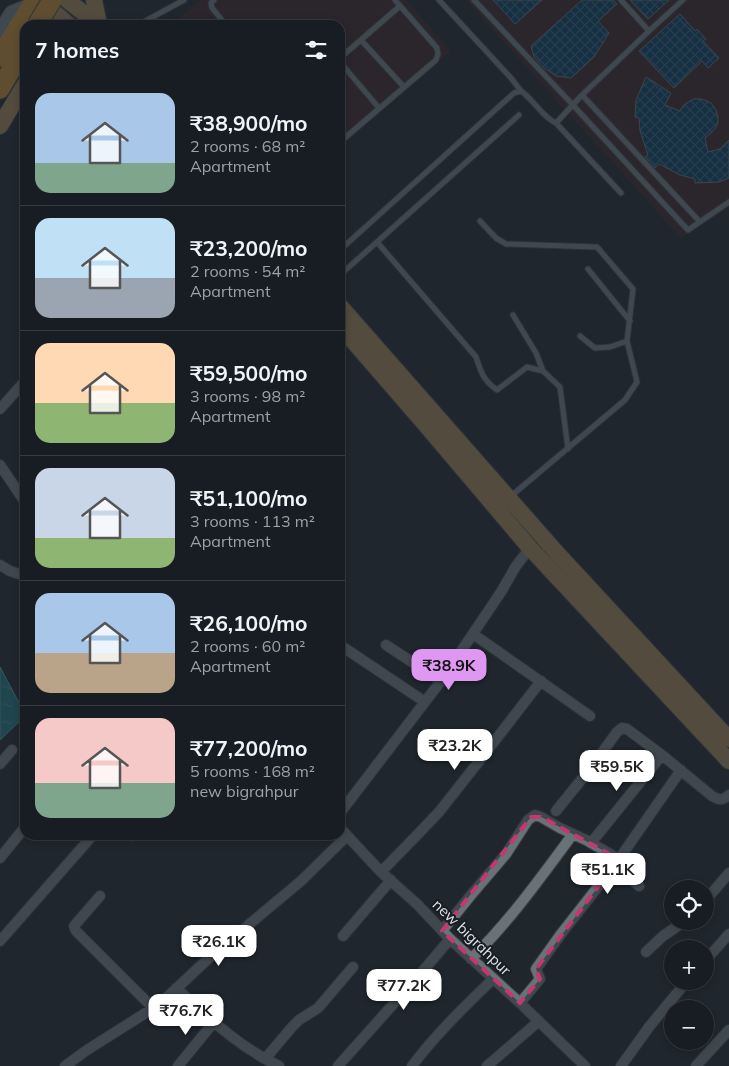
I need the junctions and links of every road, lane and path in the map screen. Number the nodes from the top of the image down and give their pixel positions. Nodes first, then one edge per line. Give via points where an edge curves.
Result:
1 (52, 0) edge
2 (94, 0) edge
3 (184, 0) edge
4 (214, 0) edge
5 (395, 0) edge
6 (440, 0) edge
7 (474, 0) edge
8 (621, 0) edge
9 (683, 0) edge
10 (35, 2) edge
11 (72, 2) edge
12 (400, 6) junction
13 (24, 20) edge
14 (41, 20) edge
15 (60, 20) edge
16 (66, 20) edge
17 (93, 20) edge
18 (98, 20) edge
19 (147, 20) edge
20 (222, 20) edge
21 (20, 26) edge
22 (649, 31) junction
23 (0, 32) edge
24 (361, 40) junction
25 (20, 54) edge
26 (345, 54) edge
27 (0, 57) edge
28 (345, 68) edge
29 (404, 87) junction
30 (0, 88) edge
31 (521, 91) junction
32 (20, 92) edge
33 (582, 95) junction
34 (572, 104) junction
35 (379, 108) junction
36 (519, 115) dead end
37 (556, 123) junction
38 (0, 126) edge
39 (345, 138) edge
40 (621, 193) dead end
41 (729, 202) edge
42 (480, 221) dead end
43 (700, 222) junction
44 (377, 242) junction
45 (345, 245) edge
46 (588, 269) dead end
47 (345, 271) edge
48 (345, 312) edge
49 (513, 315) dead end
50 (630, 321) junction
51 (345, 331) edge
52 (580, 336) dead end
53 (627, 341) junction
54 (544, 371) junction
55 (20, 387) edge
56 (0, 409) edge
57 (568, 448) junction
58 (0, 465) edge
59 (20, 495) edge
60 (503, 504) junction
61 (530, 548) junction
62 (0, 565) edge
63 (20, 574) edge
64 (565, 574) junction
65 (473, 634) junction
66 (386, 645) dead end
67 (345, 648) edge
68 (441, 681) junction
69 (541, 681) junction
70 (677, 694) junction
71 (425, 702) junction
72 (590, 716) dead end
73 (729, 739) edge
74 (12, 750) dead end
75 (662, 755) junction
76 (729, 760) edge
77 (0, 764) edge
78 (681, 770) junction
79 (729, 795) edge
80 (345, 806) edge
81 (556, 811) dead end
82 (20, 833) edge
83 (345, 833) edge
84 (573, 834) junction
85 (89, 840) edge
86 (337, 840) edge
87 (591, 843) junction
88 (0, 858) edge
89 (617, 862) junction
90 (381, 872) junction
91 (729, 872) edge
92 (391, 880) junction
93 (639, 886) dead end
94 (714, 890) edge
95 (100, 896) dead end
96 (671, 930) edge
97 (729, 934) edge
98 (446, 935) junction
99 (343, 936) dead end
100 (0, 941) edge
101 (714, 951) edge
102 (646, 952) dead end
103 (471, 959) junction
104 (353, 967) dead end
105 (493, 979) junction
106 (176, 988) junction
107 (679, 990) edge
108 (520, 1003) junction
109 (153, 1008) junction
110 (539, 1021) junction
111 (214, 1022) junction
112 (729, 1030) edge
113 (265, 1059) junction
114 (71, 1065) edge
115 (582, 1065) edge
116 (178, 1066) edge
117 (279, 1066) edge
118 (338, 1066) edge
119 (412, 1066) edge
120 (487, 1066) edge
121 (621, 1066) edge
122 (696, 1066) edge

1 - 14 highway, bridge
2 - 18 main road
3 - 19 lane
4 - 20 lane via 212,8
5 - 12 lane
6 - 31 lane
7 - 34 lane
8 - 22 lane
9 - 22 lane
10 - 13 highway
10 - 15 main road
10 - 23 street via 12,13
11 - 16 main road
11 - 17 main road
12 - 24 lane
12 - 29 lane via 437,48 438,54 436,60
21 - 27 highway
22 - 33 lane
24 - 26 lane
24 - 29 lane
25 - 30 highway
28 - 35 lane
29 - 35 lane
31 - 37 lane
31 - 45 lane via 514,93
32 - 38 main road
33 - 34 lane
33 - 43 lane
34 - 37 lane
34 - 43 lane via 688,230
35 - 39 lane
36 - 44 lane
37 - 40 lane
41 - 43 lane
42 - 50 lane via 506,244 597,247 633,289
44 - 47 lane
44 - 54 lane via 476,356 489,384 497,390 527,367
46 - 50 lane
48 - 60 main road
49 - 54 lane
50 - 53 lane
51 - 60 main road
52 - 53 lane via 595,348
53 - 57 lane via 638,382 625,400
54 - 57 lane via 560,387
55 - 56 street
57 - 60 lane
58 - 59 street
60 - 61 main road
60 - 64 main road
61 - 64 main road
61 - 65 street
62 - 63 street
64 - 70 main road
65 - 68 street
65 - 69 street
66 - 68 street
67 - 71 street
68 - 71 street
69 - 72 street
69 - 90 street via 439,812
70 - 73 main road
70 - 76 main road
71 - 80 street
74 - 77 street
75 - 78 street
75 - 81 street via 622,728
75 - 87 street
78 - 79 street via 712,796 720,800
78 - 89 street
82 - 88 street
83 - 90 street, new bigrahpur
84 - 87 street
84 - 98 street via 541,817 531,817 502,859 471,895
84 - 103 street via 509,918
85 - 100 street
86 - 106 street via 301,881
87 - 89 street
89 - 93 street
89 - 108 street via 536,969 540,979
90 - 92 street, new bigrahpur
91 - 94 street
92 - 98 street, new bigrahpur
92 - 99 street
95 - 109 street via 74,926 76,931
96 - 102 street
97 - 101 street
98 - 103 street, new bigrahpur
98 - 118 street via 422,972
103 - 105 street, new bigrahpur
104 - 113 street via 318,1008 299,1020
105 - 108 street, new bigrahpur
105 - 119 street via 467,1003
106 - 109 street
106 - 111 street
107 - 121 street
108 - 110 street, new bigrahpur
109 - 114 street via 87,1050
110 - 115 street, new bigrahpur
110 - 120 street
111 - 113 street
111 - 116 street
112 - 122 street
113 - 117 street

